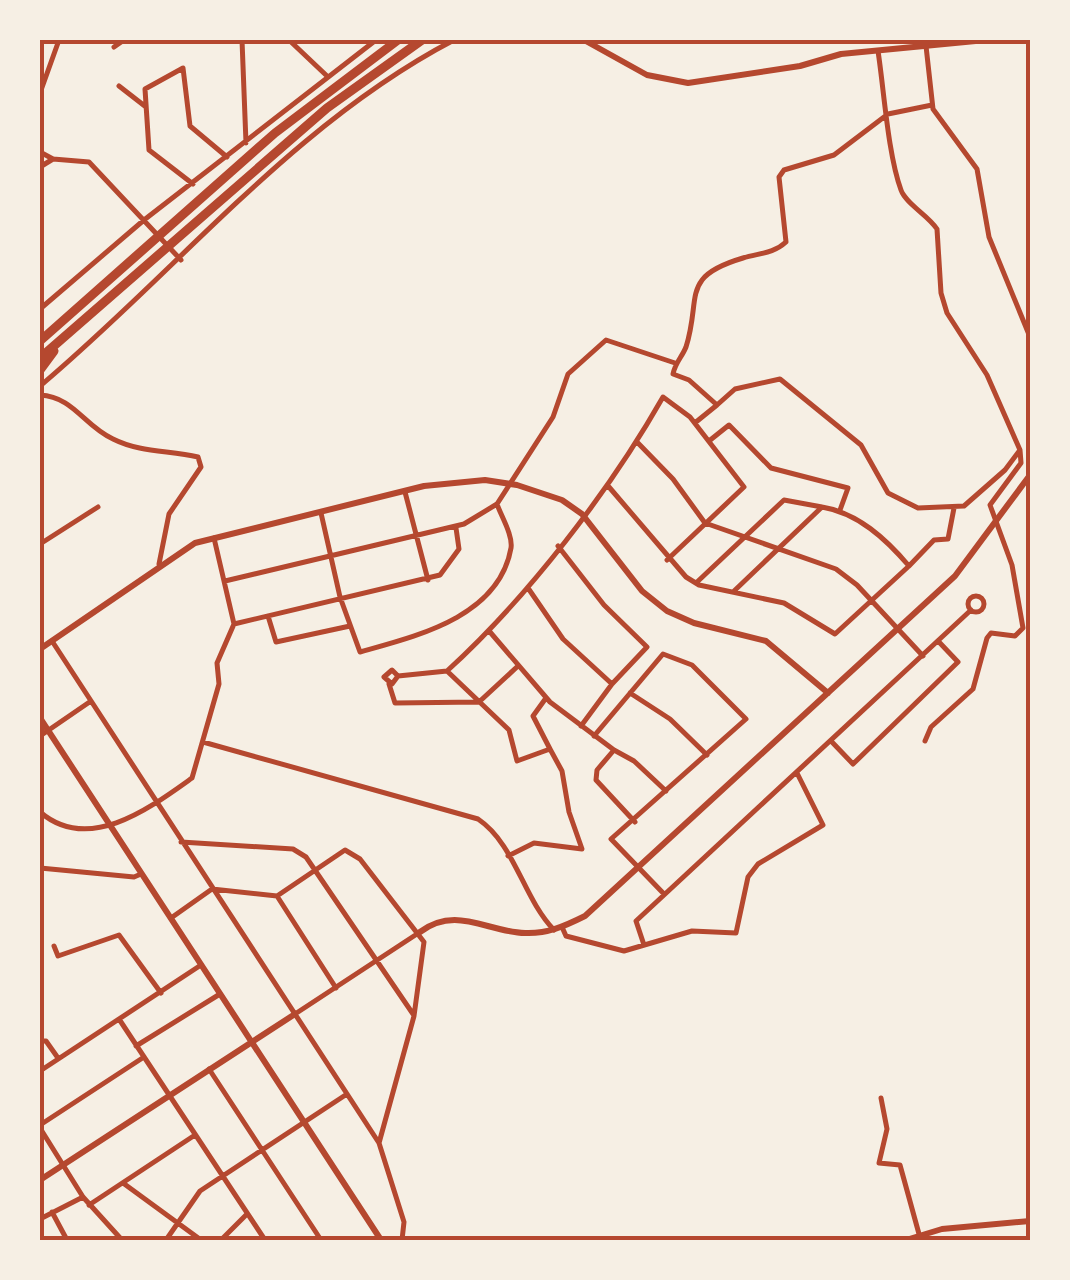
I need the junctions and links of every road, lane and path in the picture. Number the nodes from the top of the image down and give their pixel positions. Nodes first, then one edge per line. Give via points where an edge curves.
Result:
1 (59, 40) edge
2 (124, 40) edge
3 (242, 40) edge
4 (289, 40) edge
5 (376, 40) edge
6 (398, 40) edge
7 (422, 40) edge
8 (454, 40) edge
9 (584, 40) edge
10 (888, 40) edge
11 (986, 40) edge
12 (924, 44) edge
13 (114, 47) dead end
14 (890, 50) junction
15 (878, 51) junction
16 (328, 76) junction
17 (120, 86) dead end
18 (40, 93) edge
19 (932, 105) junction
20 (146, 106) junction
21 (888, 114) junction
22 (246, 142) junction
23 (40, 152) edge
24 (227, 157) junction
25 (53, 159) junction
26 (40, 167) edge
27 (193, 184) junction
28 (144, 220) junction
29 (181, 260) junction
30 (40, 310) edge
31 (1030, 337) edge
32 (40, 338) edge
33 (61, 341) junction
34 (40, 358) edge
35 (675, 363) junction
36 (40, 370) edge
37 (40, 386) edge
38 (40, 396) edge
39 (716, 405) junction
40 (695, 423) junction
41 (709, 440) junction
42 (637, 442) junction
43 (1020, 450) junction
44 (1030, 475) edge
45 (509, 484) junction
46 (608, 486) junction
47 (405, 492) junction
48 (497, 504) junction
49 (98, 507) dead end
50 (822, 507) junction
51 (954, 507) junction
52 (840, 510) junction
53 (321, 513) junction
54 (582, 514) junction
55 (998, 518) junction
56 (705, 524) junction
57 (456, 527) junction
58 (214, 538) junction
59 (418, 538) junction
60 (742, 539) junction
61 (40, 544) edge
62 (558, 546) junction
63 (780, 547) junction
64 (331, 556) junction
65 (667, 560) junction
66 (159, 564) junction
67 (908, 566) junction
68 (428, 580) junction
69 (225, 581) junction
70 (696, 583) junction
71 (528, 588) junction
72 (733, 592) junction
73 (340, 598) junction
74 (873, 601) junction
75 (971, 610) dead end
76 (268, 616) junction
77 (234, 624) junction
78 (351, 626) junction
79 (898, 630) junction
80 (490, 632) junction
81 (52, 641) junction
82 (940, 642) junction
83 (40, 648) edge
84 (923, 656) junction
85 (518, 666) junction
86 (446, 672) junction
87 (398, 676) junction
88 (389, 684) junction
89 (612, 684) junction
90 (828, 693) junction
91 (630, 694) junction
92 (546, 698) junction
93 (90, 700) junction
94 (479, 702) junction
95 (40, 718) edge
96 (581, 726) junction
97 (48, 730) junction
98 (40, 736) edge
99 (594, 736) junction
100 (831, 741) junction
101 (203, 742) junction
102 (924, 742) dead end
103 (550, 749) junction
104 (614, 750) junction
105 (708, 755) junction
106 (797, 774) junction
107 (667, 792) junction
108 (155, 802) junction
109 (40, 812) edge
110 (635, 822) junction
111 (112, 829) junction
112 (182, 842) junction
113 (508, 856) junction
114 (40, 868) edge
115 (639, 868) junction
116 (317, 869) junction
117 (142, 874) junction
118 (212, 890) junction
119 (664, 895) junction
120 (277, 896) junction
121 (171, 918) junction
122 (558, 928) junction
123 (420, 932) junction
124 (54, 946) dead end
125 (644, 946) junction
126 (377, 960) junction
127 (201, 965) junction
128 (336, 988) junction
129 (161, 993) junction
130 (220, 994) junction
131 (294, 1014) junction
132 (414, 1016) junction
133 (119, 1020) junction
134 (40, 1040) edge
135 (252, 1042) junction
136 (136, 1046) junction
137 (144, 1057) junction
138 (58, 1058) junction
139 (209, 1069) junction
140 (40, 1071) edge
141 (348, 1094) junction
142 (169, 1095) junction
143 (880, 1098) dead end
144 (304, 1122) junction
145 (40, 1126) edge
146 (195, 1135) junction
147 (379, 1143) junction
148 (262, 1150) junction
149 (64, 1165) junction
150 (223, 1176) junction
151 (40, 1180) edge
152 (123, 1183) junction
153 (83, 1196) junction
154 (90, 1205) junction
155 (52, 1212) junction
156 (248, 1213) junction
157 (40, 1219) edge
158 (1030, 1221) edge
159 (177, 1223) junction
160 (919, 1234) junction
161 (66, 1240) edge
162 (122, 1240) edge
163 (166, 1240) edge
164 (200, 1240) edge
165 (221, 1240) edge
166 (266, 1240) edge
167 (321, 1240) edge
168 (381, 1240) edge
169 (402, 1240) edge
170 (906, 1240) edge

1 - 18 street
2 - 13 street
3 - 22 street
4 - 16 street
5 - 16 street
6 - 32 highway via 274,133
7 - 33 highway via 327,108
8 - 29 street via 392,73 313,132
9 - 15 street via 672,83
10 - 14 street
11 - 12 street
12 - 14 street
12 - 19 street
14 - 15 street
15 - 21 street
16 - 22 street
17 - 20 street
19 - 21 street
19 - 31 street via 977,169 989,237
20 - 24 street via 145,89 183,68 190,126
20 - 27 street via 149,150
21 - 35 street via 834,155 778,177 786,242 701,278 687,344
21 - 43 street via 901,194 938,229 947,313 987,375
22 - 24 street
23 - 25 street
24 - 27 street
25 - 26 street
25 - 28 street via 89,162
27 - 28 street
28 - 29 street
28 - 30 street
29 - 37 street
33 - 34 highway
33 - 36 highway
35 - 39 street via 673,374
35 - 45 street via 606,340 568,374 553,417
38 - 66 street via 60,396 108,438 134,448 198,456 201,467 161,535
39 - 40 street
39 - 51 street via 735,389 780,379 861,445 888,493 918,508
40 - 41 street
40 - 42 street via 663,397
41 - 52 street via 729,425 770,468 848,488
41 - 56 street via 744,486
42 - 46 street
42 - 56 street
43 - 51 street via 992,482
43 - 55 street via 1021,463 992,498
44 - 55 street
45 - 47 street via 452,481
45 - 48 street
45 - 54 street via 562,500
46 - 54 street
46 - 65 street
47 - 53 street
47 - 59 street
48 - 57 street
48 - 78 street via 512,544 504,573 466,611 434,632 360,652
49 - 61 street
50 - 52 street
50 - 60 street via 784,500
50 - 63 street
51 - 67 street via 948,539 934,540
52 - 67 street via 888,541
53 - 58 street
53 - 64 street
54 - 62 street
54 - 90 street via 642,591 667,611 766,641
55 - 79 street via 955,576
55 - 102 street via 1022,628 1015,636 987,638 973,689
56 - 60 street
56 - 65 street
57 - 59 street
57 - 68 street via 454,562
58 - 66 street
58 - 69 street
59 - 64 street
59 - 68 street
60 - 63 street
60 - 70 street
62 - 71 street
62 - 89 street via 647,647
63 - 72 street
63 - 74 street via 836,570
64 - 69 street
64 - 73 street
65 - 70 street
66 - 81 street
67 - 74 street
68 - 73 street
69 - 77 street
70 - 72 street
71 - 80 street
71 - 89 street via 563,639
72 - 74 street via 784,603 835,634
73 - 76 street
73 - 78 street
74 - 79 street
75 - 82 street
76 - 77 street
76 - 78 street via 276,642
77 - 101 street via 216,663 219,684
79 - 84 street
79 - 90 street
80 - 85 street
80 - 86 street
81 - 83 street
81 - 93 street
82 - 84 street
82 - 100 street via 958,662 853,764
84 - 100 street
85 - 92 street
85 - 94 street
86 - 87 street
86 - 94 street
87 - 88 street
87 - 88 street via 388,671
88 - 94 street via 395,703
89 - 96 street
90 - 115 street
91 - 99 street
91 - 105 street
91 - 105 street via 663,654 692,666 746,719
92 - 96 street
92 - 103 street via 533,716
93 - 97 street
93 - 108 street
94 - 103 street via 509,730 516,761
95 - 97 street
96 - 99 street
97 - 98 street
97 - 111 street
99 - 104 street
100 - 106 street
101 - 108 street via 192,778
101 - 113 street via 471,815
103 - 113 street via 582,849 534,843
104 - 107 street
104 - 110 street via 596,780
105 - 107 street
106 - 119 street
106 - 125 street via 824,825 748,876 736,933 705,929
107 - 110 street
108 - 111 street
108 - 112 street
109 - 111 street via 59,824
110 - 115 street via 611,838
111 - 117 street
112 - 116 street via 293,848
112 - 118 street
113 - 122 street via 536,910
114 - 117 street
115 - 119 street
115 - 122 street via 593,909
116 - 120 street
116 - 123 street via 350,852
116 - 126 street
117 - 121 street
118 - 120 street
118 - 121 street
118 - 131 street
119 - 125 street via 636,921
120 - 128 street
121 - 127 street
122 - 123 street via 526,934 452,919
122 - 125 street via 616,950
123 - 126 street
123 - 132 street via 424,956
124 - 129 street via 58,956 118,935
126 - 128 street
126 - 132 street
127 - 129 street
127 - 130 street
128 - 131 street
129 - 133 street
130 - 135 street
130 - 136 street
131 - 135 street
131 - 141 street
132 - 147 street
133 - 136 street
133 - 138 street
134 - 138 street
135 - 139 street
135 - 144 street
136 - 137 street
137 - 142 street
137 - 145 street
138 - 140 street
139 - 142 street
139 - 148 street
141 - 144 street
141 - 147 street
142 - 146 street
142 - 149 street
143 - 160 street via 887,1129 879,1164 900,1164
144 - 148 street
144 - 168 street
145 - 149 street
146 - 150 street
146 - 152 street
147 - 169 street via 404,1222
148 - 150 street
148 - 167 street
149 - 151 street
149 - 153 street
150 - 156 street
150 - 159 street via 200,1191
152 - 154 street
152 - 159 street
153 - 154 street
153 - 155 street
154 - 162 street
155 - 157 street
155 - 161 street
156 - 165 street
156 - 166 street
158 - 160 street
159 - 163 street
159 - 164 street
160 - 170 street

